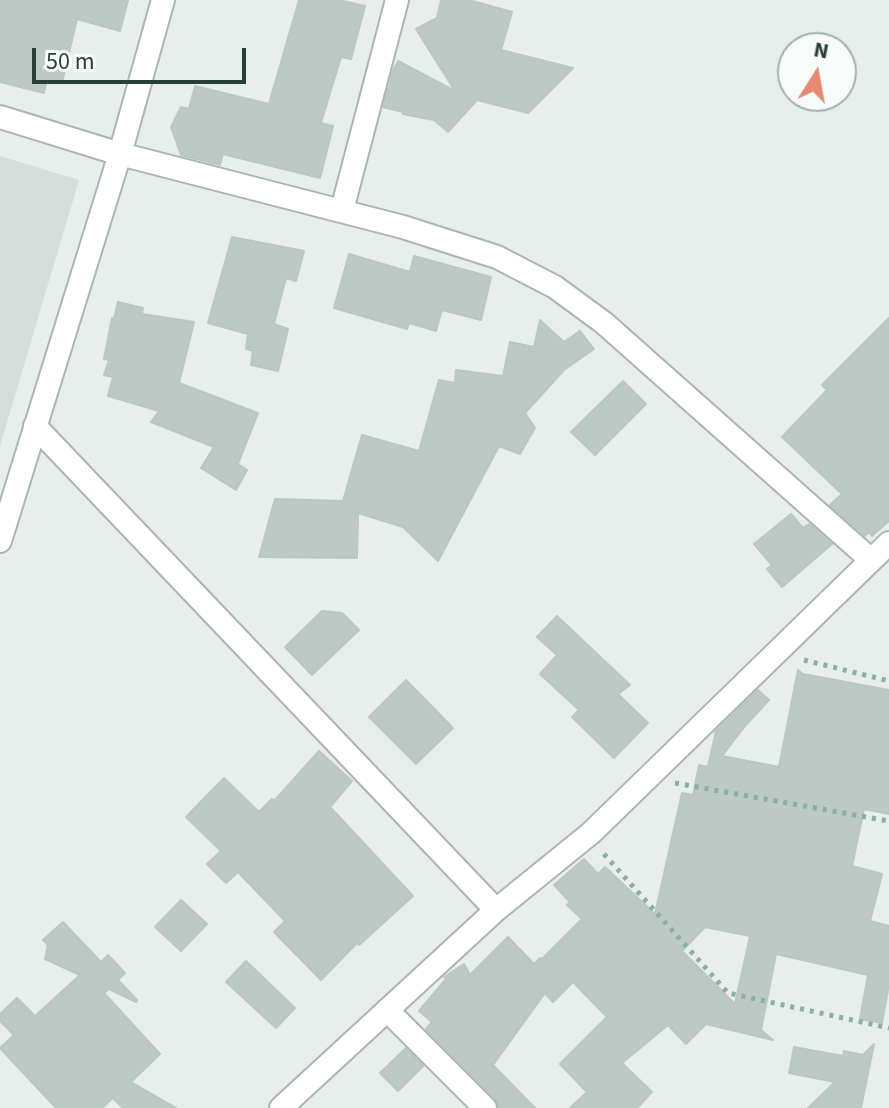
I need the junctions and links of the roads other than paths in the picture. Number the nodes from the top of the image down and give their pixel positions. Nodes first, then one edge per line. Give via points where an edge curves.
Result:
1 (163, 0) edge
2 (397, 0) edge
3 (0, 117) edge
4 (120, 154) junction
5 (342, 210) junction
6 (35, 426) junction
7 (0, 541) edge
8 (889, 543) edge
9 (871, 560) junction
10 (496, 910) junction
11 (387, 1010) junction
12 (281, 1108) edge
13 (485, 1108) edge

1 - 4 street
2 - 5 street
3 - 4 street
4 - 5 street
4 - 6 street
5 - 9 street via 497,257 555,287 604,323
6 - 7 street
6 - 10 street
8 - 9 street
9 - 10 street via 587,836
10 - 11 street
11 - 12 street
11 - 13 street

